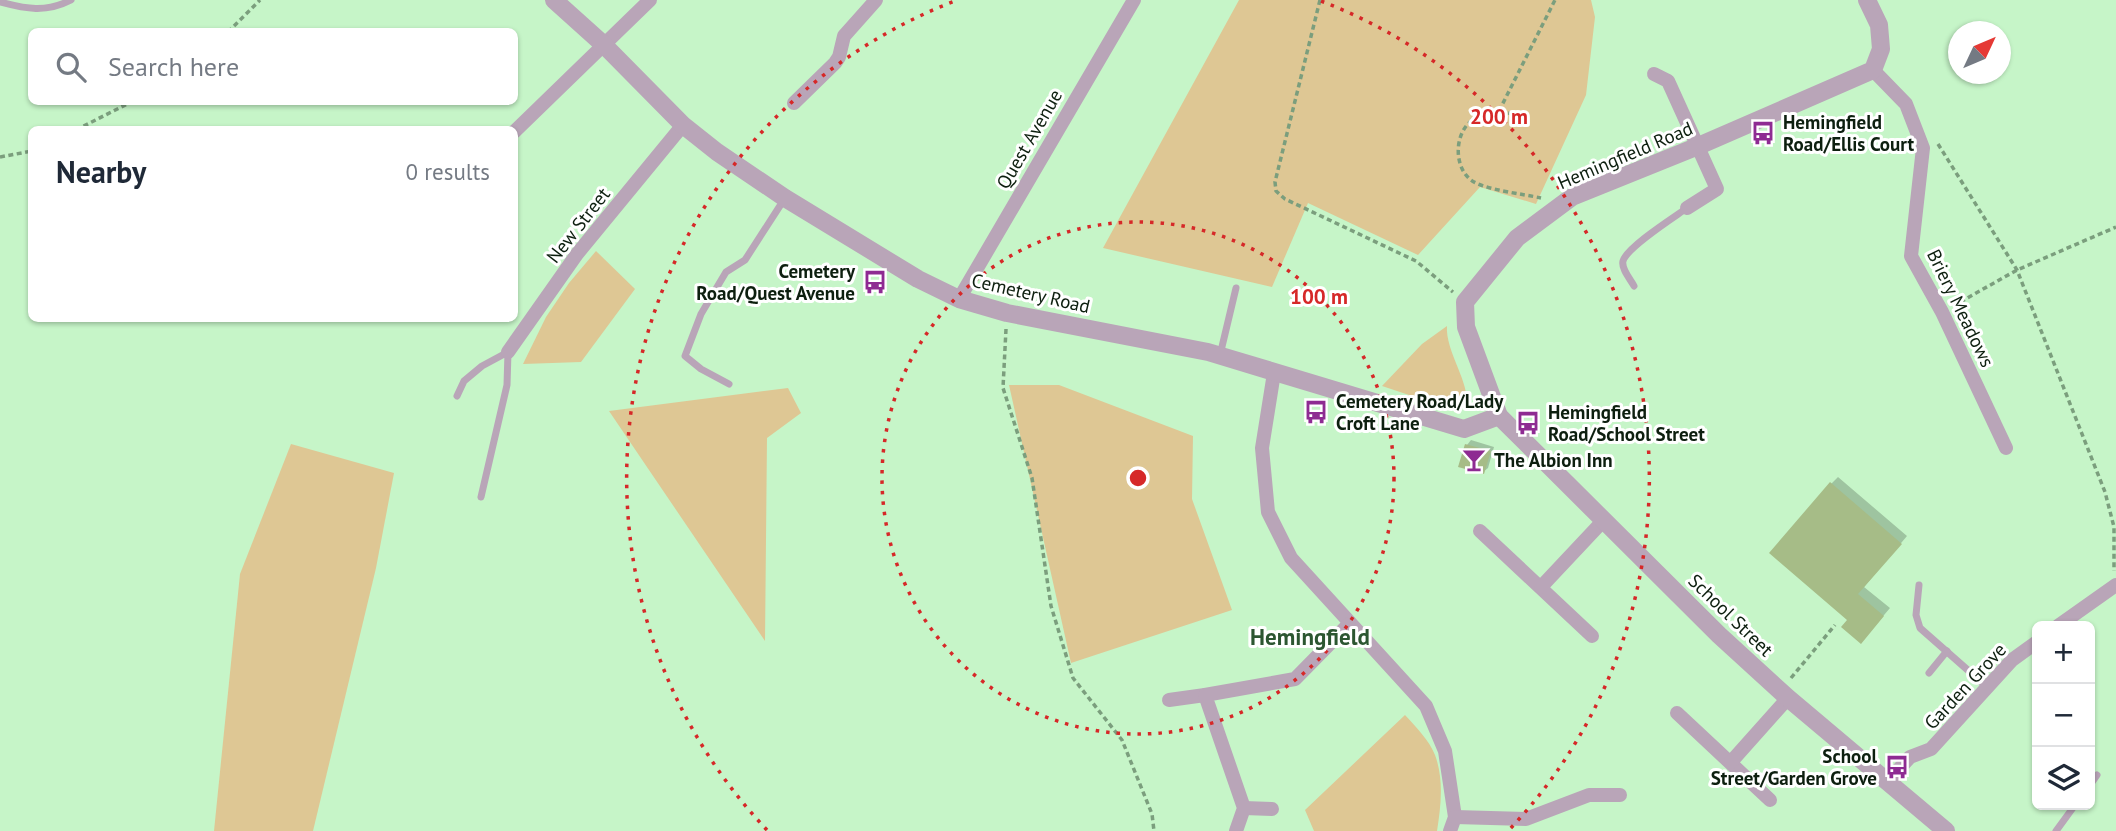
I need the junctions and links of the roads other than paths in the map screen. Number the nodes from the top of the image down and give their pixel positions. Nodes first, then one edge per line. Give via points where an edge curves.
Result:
1 (71, 0) edge
2 (554, 0) edge
3 (650, 0) edge
4 (876, 0) edge
5 (1134, 0) edge
6 (1867, 0) edge
7 (0, 2) edge
8 (604, 45) junction
9 (1873, 70) junction
10 (1654, 74) dead end
11 (794, 103) dead end
12 (682, 125) junction
13 (518, 128) edge
14 (1696, 147) junction
15 (785, 198) junction
16 (1686, 208) joint
17 (1634, 286) dead end
18 (1236, 288) dead end
19 (959, 299) junction
20 (508, 352) junction
21 (1220, 355) junction
22 (1274, 373) junction
23 (729, 384) dead end
24 (457, 396) dead end
25 (1499, 416) junction
26 (2006, 448) dead end
27 (481, 497) dead end
28 (1603, 521) junction
29 (1480, 531) dead end
30 (1919, 584) dead end
31 (2115, 586) edge
32 (1541, 587) junction
33 (2065, 621) edge
34 (1349, 624) junction
35 (1592, 636) dead end
36 (2032, 646) edge
37 (1947, 651) junction
38 (1929, 673) dead end
39 (1987, 687) junction
40 (1784, 694) junction
41 (1205, 695) junction
42 (1170, 700) dead end
43 (1677, 713) dead end
44 (1731, 762) junction
45 (2097, 775) dead end
46 (2095, 778) edge
47 (1888, 781) junction
48 (1620, 795) dead end
49 (1770, 800) dead end
50 (1244, 808) junction
51 (1272, 809) dead end
52 (2071, 810) edge
53 (1452, 824) edge
54 (1236, 831) edge
55 (1946, 831) edge
56 (2056, 831) edge

1 - 7 lane via 41,10
2 - 8 street, Cemetery Road
3 - 8 street
4 - 11 street via 844,36 835,63
5 - 19 street, Quest Avenue
6 - 9 street via 1879,25 1881,49
8 - 12 street, Cemetery Road
8 - 13 street
9 - 14 street, Hemingfield Road
9 - 26 street, Briery Meadows via 1906,104 1923,148 1911,256
10 - 14 street via 1668,81
12 - 15 street, Cemetery Road
12 - 20 street, New Street via 577,254
14 - 16 street via 1717,189
14 - 25 street, Hemingfield Road via 1563,203 1517,237 1465,302 1466,327
15 - 19 street, Cemetery Road
15 - 23 lane via 746,260 726,272 701,314 685,356
16 - 17 lane via 1629,252 1623,267
18 - 21 lane
19 - 21 street, Cemetery Road via 1007,313
20 - 24 lane via 464,381
20 - 27 lane via 507,385
21 - 22 street, Cemetery Road
22 - 25 street, Cemetery Road via 1464,429
22 - 34 street via 1262,448 1268,512 1291,558
25 - 28 street, School Street
28 - 32 street
28 - 40 street, School Street
29 - 32 street
30 - 37 lane via 1916,615 1920,628
31 - 33 street
32 - 35 street
34 - 41 street via 1295,679
34 - 53 street via 1426,706 1446,751
36 - 39 street, Garden Grove
37 - 38 lane
37 - 39 lane
39 - 47 street, Garden Grove via 1931,749 1910,757
40 - 44 street
40 - 47 street, School Street
41 - 42 street
41 - 50 street
43 - 44 street
44 - 49 street
45 - 46 lane
47 - 55 street, School Street
48 - 53 street via 1589,795 1526,819
50 - 51 street
50 - 54 street
52 - 56 lane

